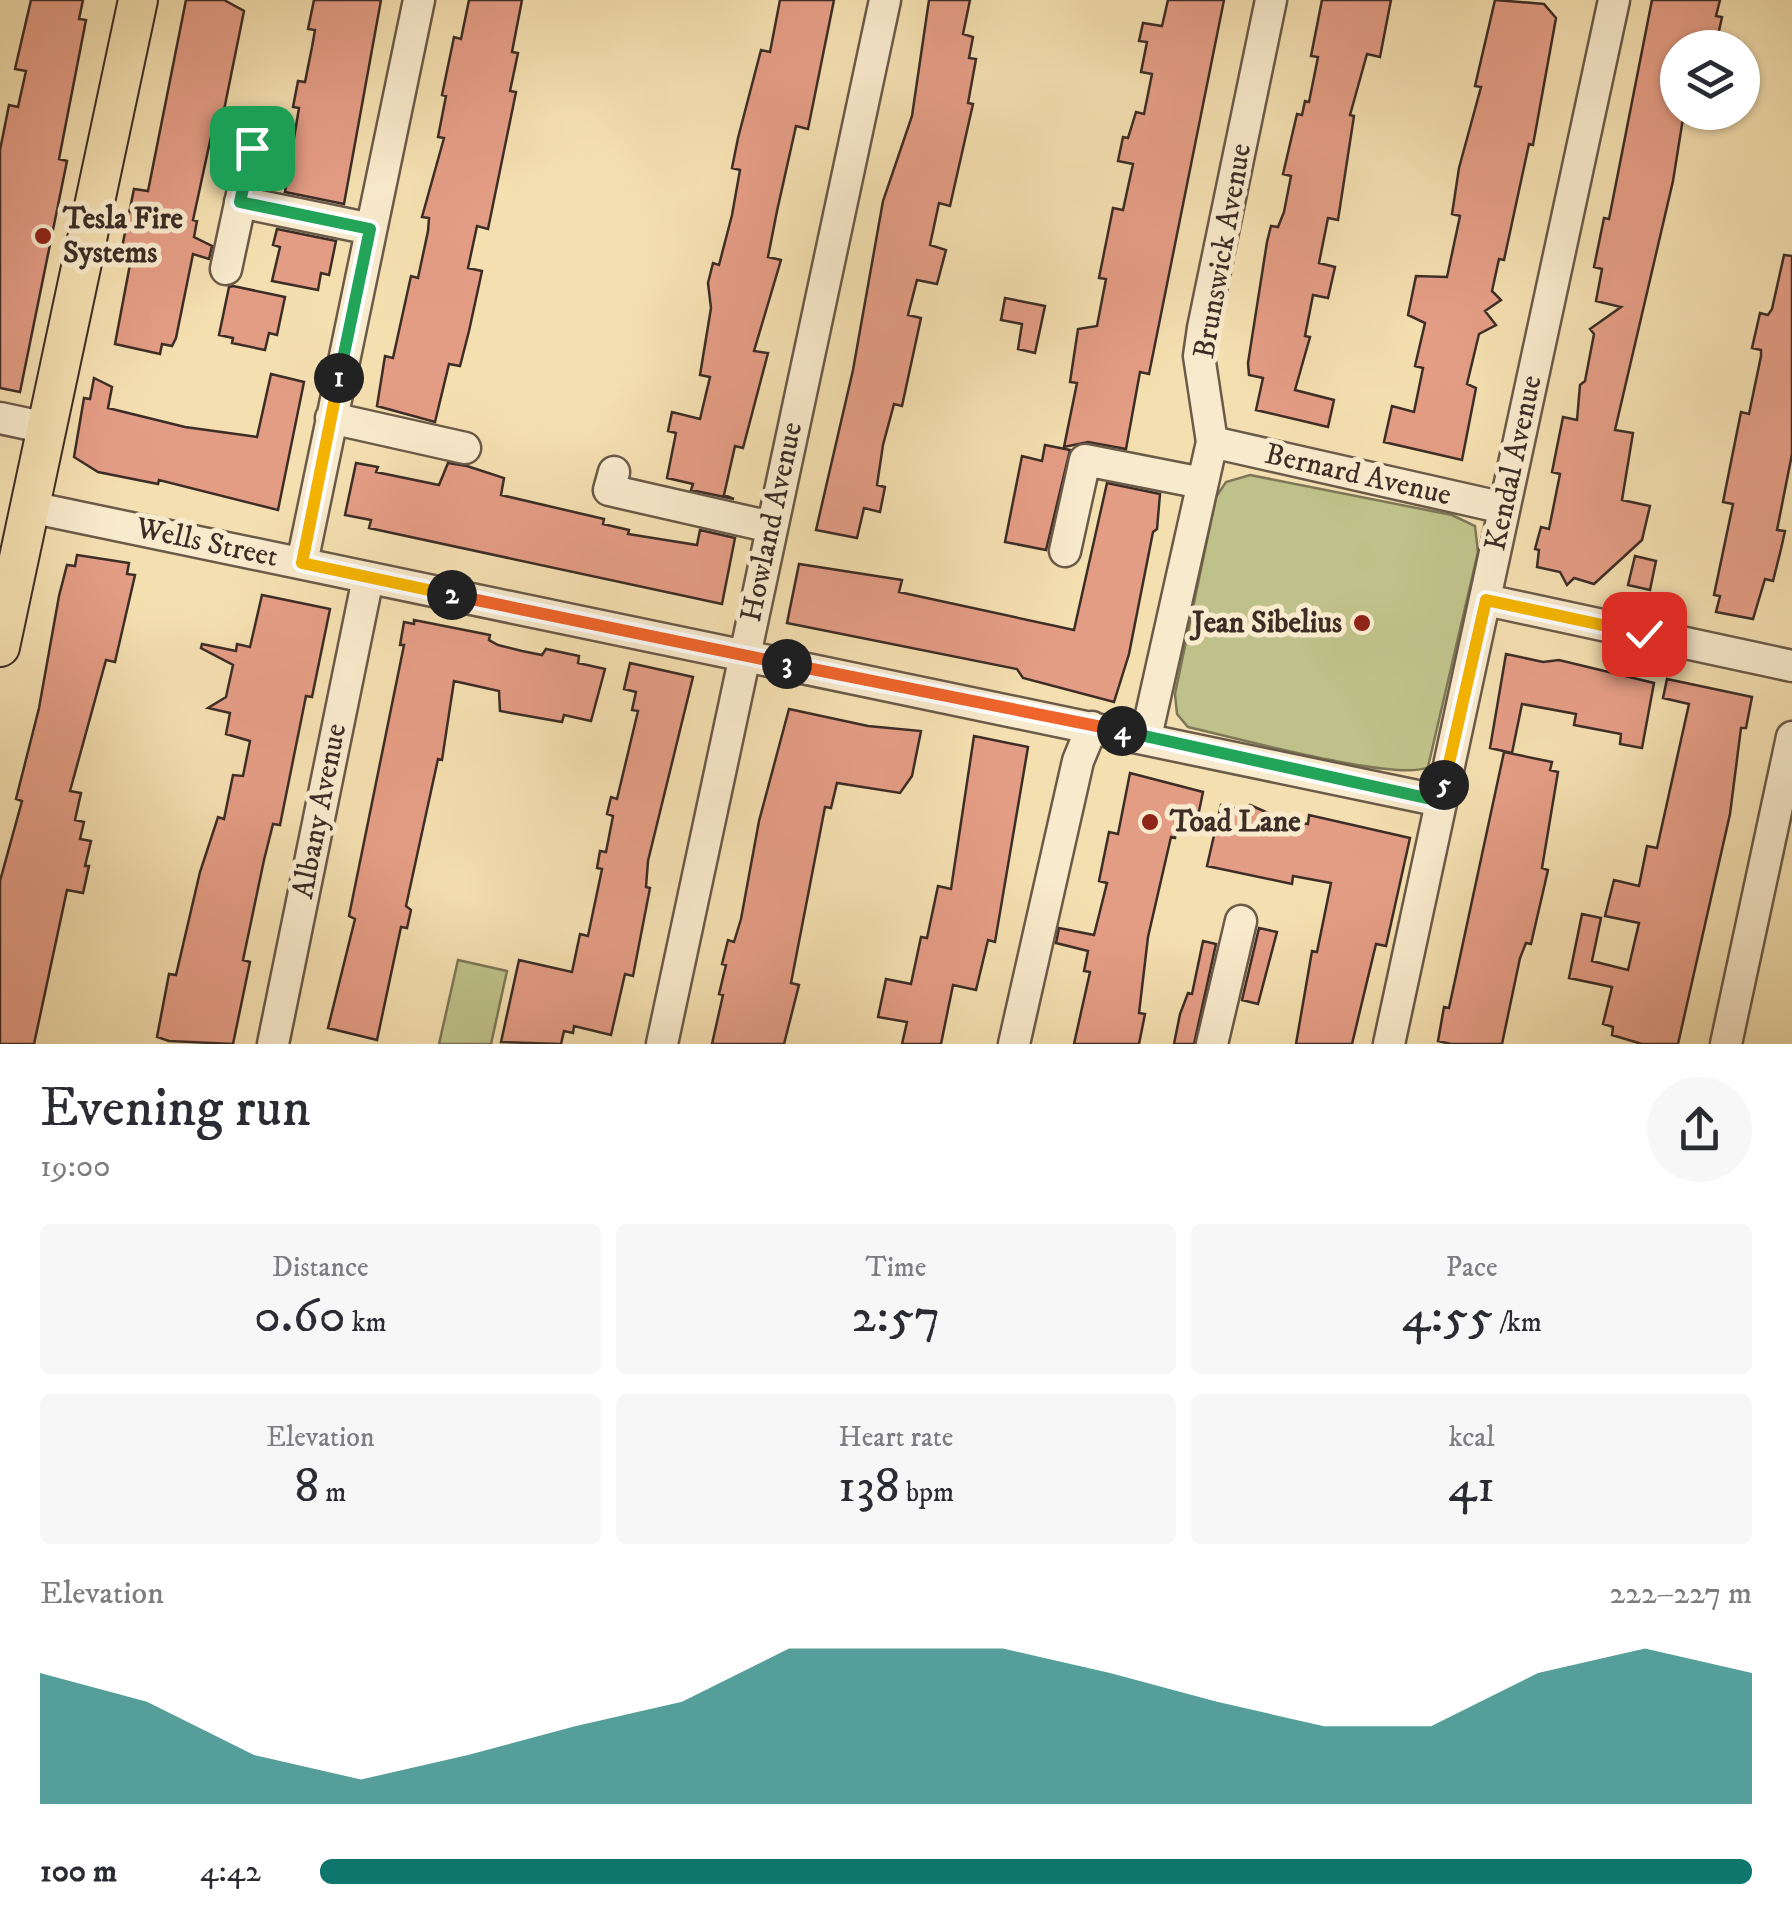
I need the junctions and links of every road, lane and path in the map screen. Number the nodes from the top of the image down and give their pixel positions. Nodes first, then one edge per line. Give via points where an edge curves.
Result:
1 (138, 0) edge
2 (420, 0) edge
3 (885, 0) edge
4 (1271, 0) edge
5 (1614, 0) edge
6 (252, 148) dead end
7 (240, 202) junction
8 (370, 229) junction
9 (226, 269) dead end
10 (0, 418) edge
11 (331, 418) junction
12 (47, 428) junction
13 (1212, 442) junction
14 (466, 448) dead end
15 (614, 472) dead end
16 (1202, 483) junction
17 (30, 507) junction
18 (1504, 508) junction
19 (770, 526) junction
20 (1065, 552) dead end
21 (302, 563) junction
22 (368, 578) junction
23 (1486, 600) junction
24 (0, 646) edge
25 (744, 655) junction
26 (1792, 666) edge
27 (1092, 727) junction
28 (1146, 737) junction
29 (1792, 737) edge
30 (1440, 801) junction
31 (1242, 922) dead end
32 (273, 1044) edge
33 (662, 1044) edge
34 (1014, 1044) edge
35 (1212, 1044) edge
36 (1389, 1044) edge
37 (1726, 1044) edge

1 - 12 main road
2 - 8 street
3 - 19 street, Howland Avenue
4 - 13 street, Brunswick Avenue via 1199,356
5 - 18 street, Kendal Avenue
6 - 7 street
7 - 8 street
7 - 9 street
8 - 11 street
10 - 12 street
11 - 14 street
11 - 21 street
12 - 17 main road
13 - 16 street, Brunswick Avenue
13 - 18 street, Bernard Avenue
15 - 19 street via 609,490
16 - 20 street via 1085,460
16 - 28 street, Brunswick Avenue
17 - 21 street, Wells Street
17 - 24 main road
18 - 23 street, Kendal Avenue
19 - 25 street, Howland Avenue
21 - 22 street, Wells Street
22 - 25 street, Wells Street
22 - 32 street, Albany Avenue
23 - 26 street
23 - 30 street, Kendal Avenue
25 - 27 street, Wells Street
25 - 33 street, Howland Avenue
27 - 28 street, Wells Street
27 - 34 street via 1078,760
28 - 30 street, Wells Street
29 - 37 street
30 - 36 street, Kendal Avenue
31 - 35 street

